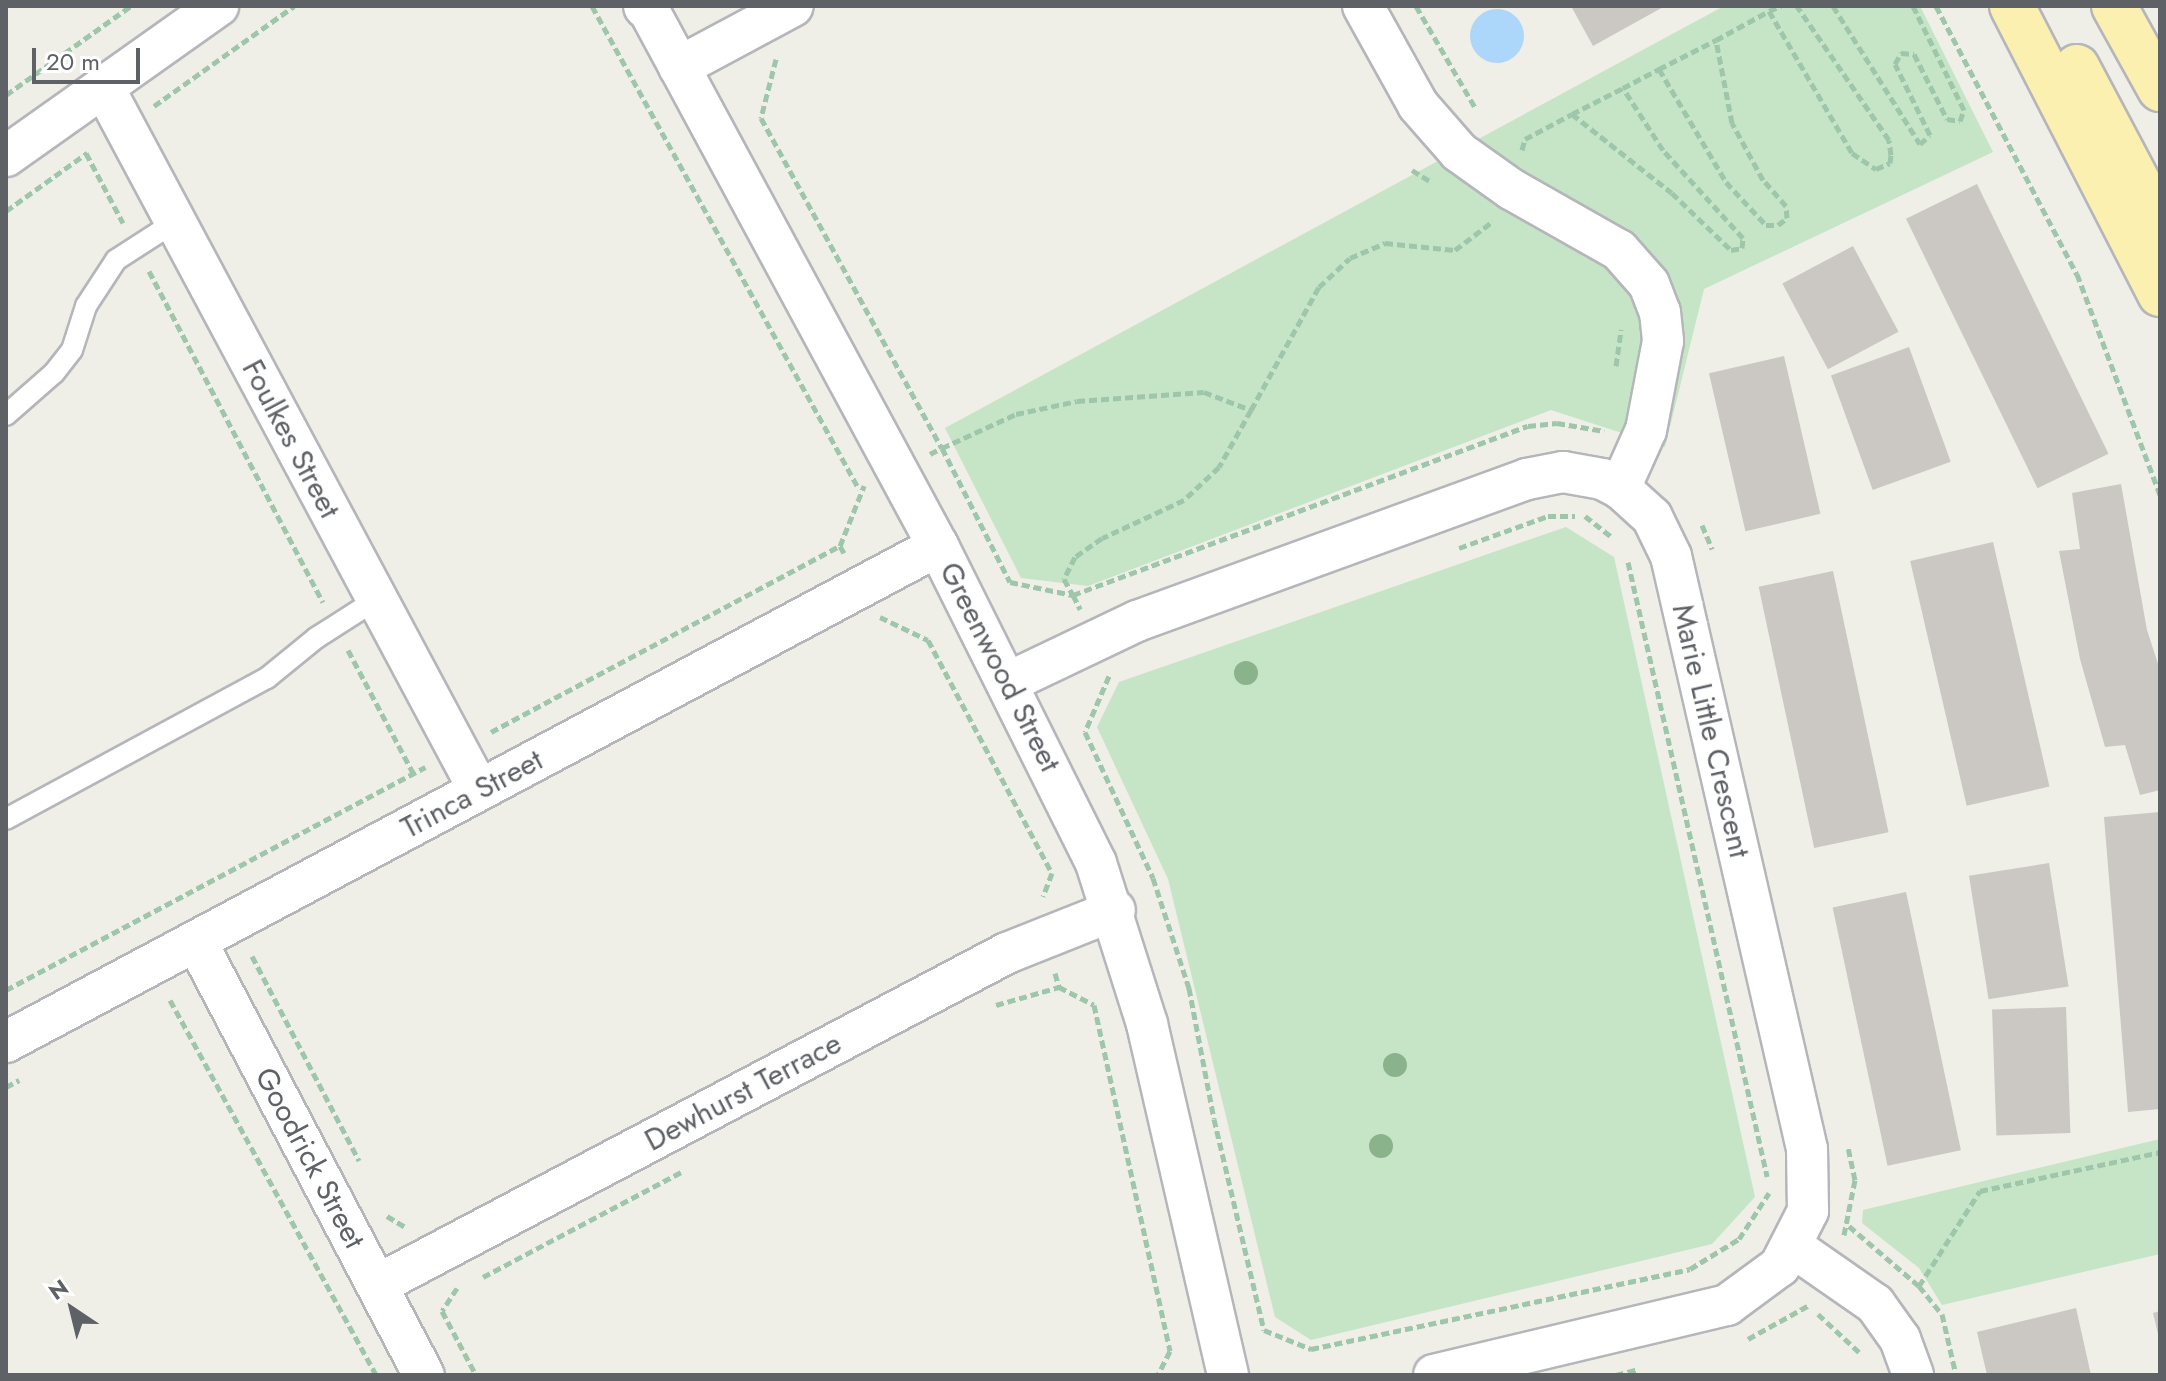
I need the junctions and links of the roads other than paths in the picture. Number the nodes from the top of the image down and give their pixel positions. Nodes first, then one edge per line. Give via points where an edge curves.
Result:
1 (218, 6) edge
2 (647, 6) edge
3 (793, 6) edge
4 (1363, 6) edge
5 (2012, 6) edge
6 (2045, 6) edge
7 (2114, 6) edge
8 (679, 67) junction
9 (104, 88) junction
10 (2160, 89) edge
11 (6, 156) edge
12 (175, 222) junction
13 (2160, 224) edge
14 (2160, 294) edge
15 (6, 415) edge
16 (1620, 488) junction
17 (938, 546) junction
18 (377, 599) junction
19 (1007, 683) junction
20 (479, 790) junction
21 (6, 819) edge
22 (1115, 910) junction
23 (196, 941) junction
24 (6, 1042) edge
25 (1793, 1247) junction
26 (377, 1285) junction
27 (1452, 1373) edge
28 (424, 1375) edge
29 (1228, 1375) edge
30 (1913, 1375) edge

1 - 9 street
2 - 8 street, Greenwood Street
3 - 8 street
4 - 16 street via 1418,105 1459,152 1511,189 1619,250 1649,284 1660,312 1663,341 1646,430
5 - 14 main road
6 - 13 main road
7 - 10 main road
8 - 17 street, Greenwood Street
9 - 11 street
9 - 12 street, Foulkes Street
12 - 15 lane via 135,245 101,278 63,362
12 - 18 street, Foulkes Street
16 - 19 street, Marie Little Crescent via 1563,472 1527,479 1102,656
16 - 25 street, Marie Little Crescent via 1652,517 1671,556 1804,1134 1810,1170 1808,1211
17 - 19 street, Greenwood Street
17 - 20 street, Trinca Street
18 - 20 street, Foulkes Street
18 - 21 lane via 335,624 267,678
19 - 22 street, Greenwood Street via 1073,810
20 - 23 street, Trinca Street
22 - 26 street, Dewhurst Terrace via 1042,939
22 - 29 street, Greenwood Street via 1147,1024
23 - 24 street, Trinca Street
23 - 26 street, Goodrick Street
25 - 27 street, Marie Little Crescent via 1758,1286 1727,1305
25 - 30 street via 1875,1304 1900,1339
26 - 28 street, Goodrick Street

